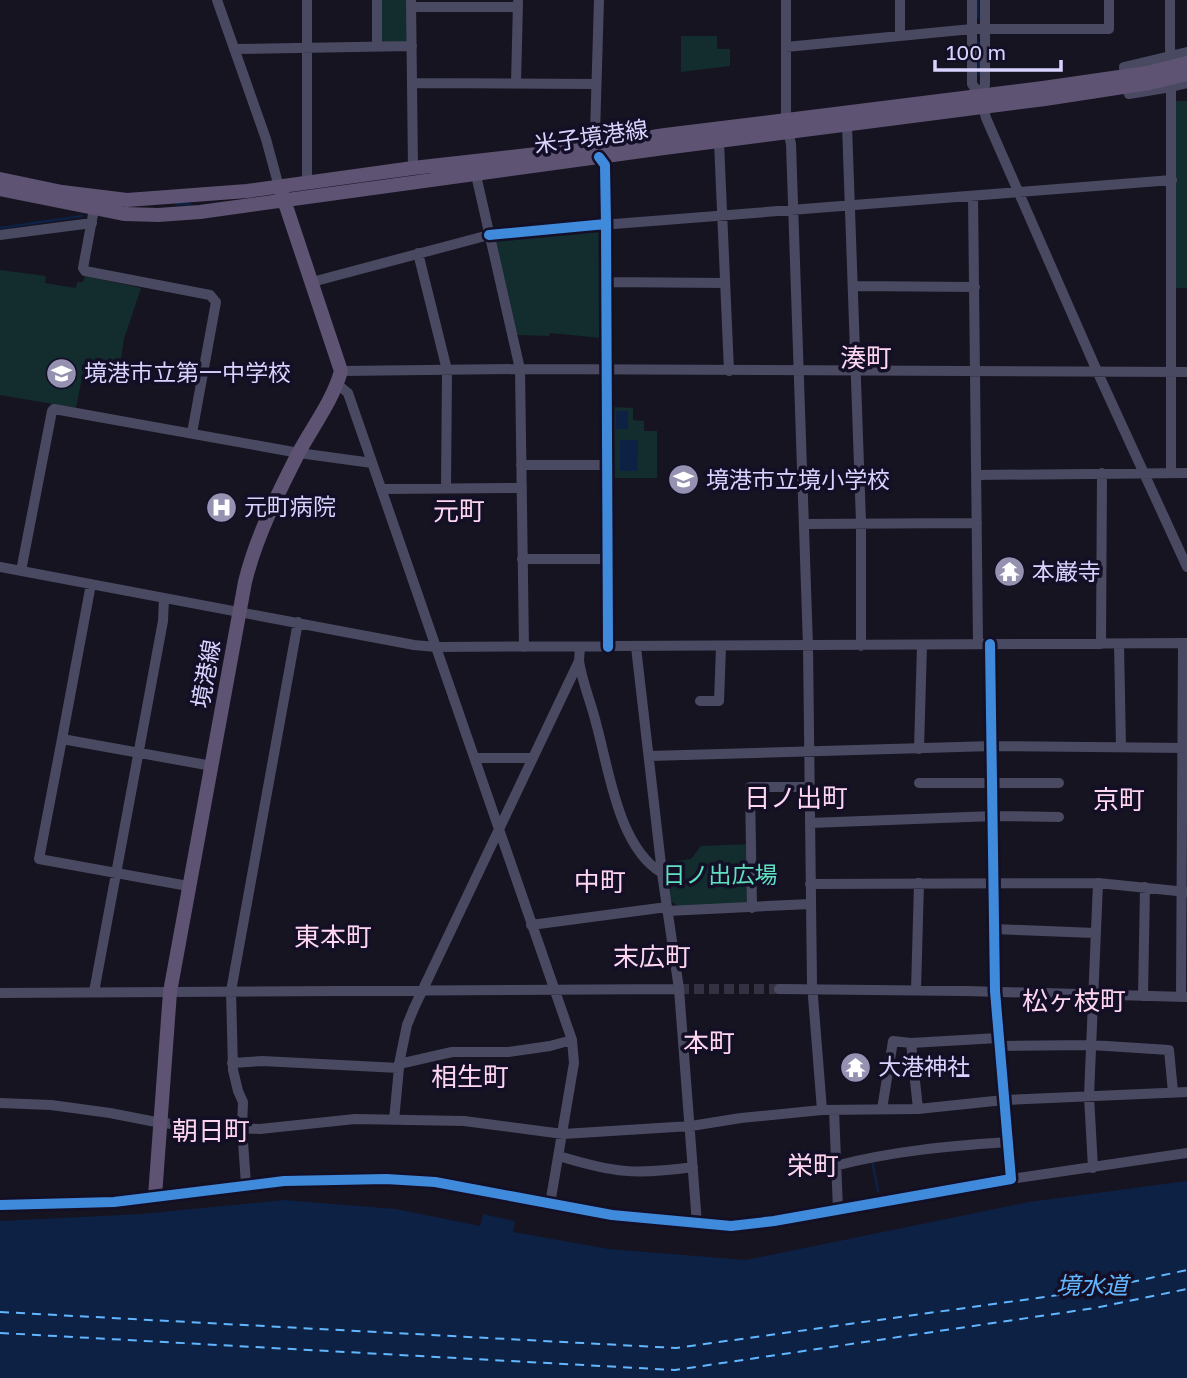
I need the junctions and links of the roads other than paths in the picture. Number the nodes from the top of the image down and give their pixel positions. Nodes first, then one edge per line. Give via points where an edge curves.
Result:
1 (217, 0) edge
2 (307, 0) edge
3 (377, 0) edge
4 (599, 0) edge
5 (786, 0) edge
6 (900, 0) edge
7 (972, 0) edge
8 (985, 0) edge
9 (1109, 0) edge
10 (1170, 0) edge
11 (411, 4) edge
12 (518, 4) edge
13 (972, 29) junction
14 (985, 29) junction
15 (900, 36) junction
16 (412, 46) junction
17 (377, 47) junction
18 (786, 47) junction
19 (234, 49) junction
20 (307, 49) junction
21 (1187, 51) edge
22 (1173, 56) junction
23 (1187, 63) edge
24 (1187, 74) edge
25 (1126, 81) junction
26 (412, 83) junction
27 (516, 83) junction
28 (1187, 83) edge
29 (596, 84) junction
30 (1171, 87) junction
31 (982, 101) junction
32 (847, 125) junction
33 (788, 127) junction
34 (719, 142) junction
35 (598, 151) junction
36 (413, 168) junction
37 (476, 175) junction
38 (0, 178) edge
39 (1172, 180) junction
40 (307, 183) junction
41 (0, 189) edge
42 (1019, 193) junction
43 (282, 194) junction
44 (974, 196) junction
45 (850, 205) junction
46 (793, 210) junction
47 (722, 215) junction
48 (93, 216) junction
49 (606, 224) junction
50 (489, 234) junction
51 (0, 235) edge
52 (418, 253) junction
53 (312, 282) junction
54 (606, 282) junction
55 (725, 283) junction
56 (854, 286) junction
57 (975, 287) junction
58 (520, 369) junction
59 (447, 370) junction
60 (606, 370) junction
61 (729, 370) junction
62 (856, 370) junction
63 (977, 370) junction
64 (799, 371) junction
65 (1097, 371) junction
66 (1171, 372) junction
67 (1187, 372) edge
68 (339, 378) junction
69 (192, 433) junction
70 (299, 453) junction
71 (372, 463) junction
72 (521, 464) junction
73 (607, 465) junction
74 (1102, 473) junction
75 (1144, 473) junction
76 (1171, 473) junction
77 (1187, 473) edge
78 (977, 475) junction
79 (446, 488) junction
80 (522, 488) junction
81 (382, 489) junction
82 (861, 522) junction
83 (804, 523) junction
84 (976, 523) junction
85 (523, 559) junction
86 (607, 559) junction
87 (1187, 567) edge
88 (0, 568) edge
89 (21, 571) junction
90 (92, 584) junction
91 (164, 598) junction
92 (240, 611) junction
93 (298, 622) junction
94 (1185, 643) edge
95 (984, 644) junction
96 (1101, 644) junction
97 (1119, 644) junction
98 (922, 645) junction
99 (808, 646) junction
100 (860, 646) junction
101 (436, 647) junction
102 (524, 647) junction
103 (580, 647) junction
104 (608, 647) junction
105 (636, 647) junction
106 (721, 647) junction
107 (579, 660) junction
108 (700, 701) dead end
109 (62, 738) junction
110 (993, 746) junction
111 (1121, 747) junction
112 (1185, 748) edge
113 (919, 749) junction
114 (809, 751) junction
115 (137, 752) junction
116 (649, 757) junction
117 (475, 758) junction
118 (532, 758) junction
119 (212, 766) junction
120 (993, 782) junction
121 (919, 783) dead end
122 (1059, 783) dead end
123 (810, 787) junction
124 (994, 816) junction
125 (1059, 817) dead end
126 (810, 823) junction
127 (498, 828) junction
128 (115, 873) junction
129 (662, 873) junction
130 (919, 883) junction
131 (995, 883) junction
132 (1098, 883) junction
133 (810, 884) junction
134 (188, 886) junction
135 (1145, 887) junction
136 (1184, 892) edge
137 (810, 904) junction
138 (752, 908) junction
139 (667, 909) junction
140 (531, 925) junction
141 (995, 929) junction
142 (1096, 933) junction
143 (679, 989) junction
144 (779, 989) tunnel mouth
145 (812, 989) junction
146 (554, 990) junction
147 (916, 990) junction
148 (231, 991) junction
149 (422, 991) junction
150 (94, 992) junction
151 (170, 992) junction
152 (995, 992) junction
153 (0, 993) edge
154 (1093, 995) junction
155 (1143, 996) junction
156 (1184, 997) edge
157 (572, 1040) junction
158 (911, 1042) junction
159 (999, 1042) junction
160 (1091, 1045) junction
161 (233, 1063) junction
162 (399, 1065) junction
163 (1173, 1092) junction
164 (1187, 1092) edge
165 (1089, 1096) junction
166 (1004, 1100) junction
167 (0, 1103) edge
168 (918, 1108) junction
169 (883, 1109) junction
170 (828, 1110) junction
171 (394, 1120) junction
172 (161, 1123) junction
173 (691, 1126) junction
174 (242, 1128) junction
175 (563, 1134) junction
176 (1008, 1142) junction
177 (1187, 1153) edge
178 (559, 1156) junction
179 (835, 1166) junction
180 (693, 1167) junction
181 (1093, 1168) junction
182 (1011, 1179) junction
183 (246, 1184) junction
184 (155, 1196) junction
185 (550, 1204) junction
186 (0, 1205) edge
187 (838, 1209) junction
188 (697, 1224) junction

1 - 19 street
2 - 20 street
3 - 17 street
4 - 29 street
5 - 18 street
6 - 15 street
7 - 13 street
8 - 14 street
9 - 14 street via 1109,29
10 - 22 street
11 - 12 street
11 - 16 street
12 - 27 street
13 - 14 street
13 - 15 street
13 - 31 street via 972,83
14 - 31 street
15 - 18 street
16 - 17 street
16 - 26 street
17 - 20 street
18 - 33 street
19 - 20 street
19 - 43 street
20 - 40 street
21 - 22 street
22 - 25 street via 1124,67
23 - 25 main road, 米子境港線
24 - 25 main road, 米子境港線
25 - 30 street via 1129,94
25 - 31 main road, 米子境港線
26 - 27 street
26 - 36 street
27 - 29 street
28 - 30 street
29 - 35 street
30 - 39 street
31 - 32 main road, 米子境港線
31 - 33 main road, 米子境港線
31 - 42 street
32 - 33 main road, 米子境港線
32 - 45 street
33 - 34 main road, 米子境港線
33 - 35 main road, 米子境港線
33 - 46 street
34 - 35 main road, 米子境港線
34 - 47 street
35 - 36 main road, 米子境港線
35 - 37 main road, 米子境港線
35 - 49 street via 605,165
36 - 40 main road, 米子境港線
37 - 43 main road, 米子境港線
37 - 50 street
38 - 43 main road, 米子境港線 via 127,200 247,191
39 - 42 street
39 - 66 street
40 - 43 main road, 米子境港線
41 - 48 main road, 米子境港線
42 - 44 street
42 - 65 street
43 - 48 main road, 米子境港線 via 158,215
43 - 53 main road
44 - 45 street
44 - 57 street
45 - 46 street
45 - 56 street
46 - 47 street
46 - 64 street
47 - 49 street
47 - 55 street
48 - 51 street
48 - 69 street via 85,271 210,295 216,302
49 - 50 street
49 - 54 street
50 - 52 street
50 - 58 street
52 - 53 street
52 - 59 street
53 - 68 main road
54 - 55 street
54 - 60 street
55 - 61 street
56 - 57 street
56 - 62 street
57 - 63 street
58 - 59 street
58 - 60 street
58 - 72 street
59 - 68 street
59 - 79 street
60 - 61 street
60 - 73 street
61 - 64 street
62 - 63 street
62 - 64 street
62 - 82 street
63 - 65 street
63 - 78 street
64 - 83 street
65 - 66 street
65 - 75 street
66 - 67 street
66 - 76 street
68 - 70 main road, 境港線
68 - 71 street
69 - 70 street
69 - 89 street via 54,409
70 - 71 street
70 - 92 main road, 境港線 via 251,558
71 - 81 street
72 - 73 street
72 - 80 street
73 - 86 street
74 - 75 street
74 - 78 street
74 - 96 street
75 - 76 street
75 - 87 street
76 - 77 street
78 - 84 street
79 - 80 street
79 - 81 street
80 - 85 street
81 - 101 street
82 - 83 street
82 - 84 street
82 - 100 street
83 - 99 street
84 - 95 street
85 - 86 street
85 - 102 street
86 - 104 street
88 - 89 street
89 - 90 street
90 - 91 street
90 - 109 street
91 - 92 street
91 - 115 street
92 - 93 street
92 - 119 main road, 境港線
93 - 101 street
93 - 148 street
94 - 97 street
94 - 112 street
95 - 96 street
95 - 98 street
95 - 110 street
96 - 97 street
97 - 111 street
98 - 100 street
98 - 113 street
99 - 100 street
99 - 106 street
99 - 114 street
101 - 102 street
101 - 117 street
102 - 103 street
103 - 104 street
103 - 107 street
104 - 105 street
105 - 106 street
105 - 116 street
106 - 108 street via 719,701
107 - 118 street
107 - 129 street via 618,806 636,849
109 - 115 street
109 - 128 street via 39,859
110 - 111 street
110 - 113 street
110 - 120 street
111 - 112 street
112 - 136 street
113 - 114 street
114 - 116 street
114 - 123 street
115 - 119 street
115 - 128 street
116 - 129 street
117 - 118 street
117 - 127 street
118 - 127 street
119 - 134 main road, 境港線
120 - 121 street
120 - 122 street
120 - 124 street
123 - 126 street
123 - 138 street via 750,787
124 - 125 street
124 - 126 street
124 - 131 street
126 - 133 street
127 - 140 street
127 - 149 street
128 - 134 street
128 - 150 street
129 - 139 street
130 - 131 street
130 - 133 street
130 - 147 street
131 - 132 street
131 - 141 street
132 - 135 street
132 - 142 street
133 - 137 street
134 - 151 main road, 境港線
135 - 136 street
135 - 155 street
136 - 156 street
137 - 138 street
137 - 145 street
138 - 139 street
139 - 140 street
139 - 143 street
140 - 146 street
141 - 142 street
141 - 152 street
142 - 154 street
143 - 146 street
143 - 173 street
144 - 145 street
145 - 147 street
145 - 170 street
146 - 149 street
146 - 157 street
147 - 152 street
148 - 149 street
148 - 151 street
148 - 161 street
149 - 162 street via 407,1025
150 - 151 street
150 - 153 street
151 - 172 main road, 境港線
152 - 154 street
152 - 159 street
154 - 155 street
154 - 160 street
155 - 156 street
157 - 162 street via 508,1052 452,1052
157 - 175 street via 574,1063
158 - 159 street
158 - 168 street
158 - 169 street via 893,1041
159 - 160 street
159 - 166 street
160 - 163 street via 1170,1049
160 - 165 street
161 - 162 street
161 - 174 street via 243,1102
162 - 171 street
163 - 164 street
163 - 165 street
165 - 166 street
165 - 181 street
166 - 168 street
166 - 176 street
167 - 172 street via 51,1105
168 - 169 street
169 - 170 street
170 - 173 street
170 - 179 street
171 - 174 street
171 - 175 street via 464,1121
172 - 174 street
172 - 184 main road, 境港線
173 - 175 street
173 - 180 street
174 - 183 street
175 - 178 street
176 - 179 street via 904,1151
176 - 182 street
177 - 181 street
178 - 180 street via 621,1172
178 - 185 street
179 - 187 street
180 - 188 street
181 - 182 street
182 - 187 street
183 - 184 street
183 - 185 street via 407,1180
184 - 186 street via 80,1204
185 - 188 street
187 - 188 street via 731,1226

